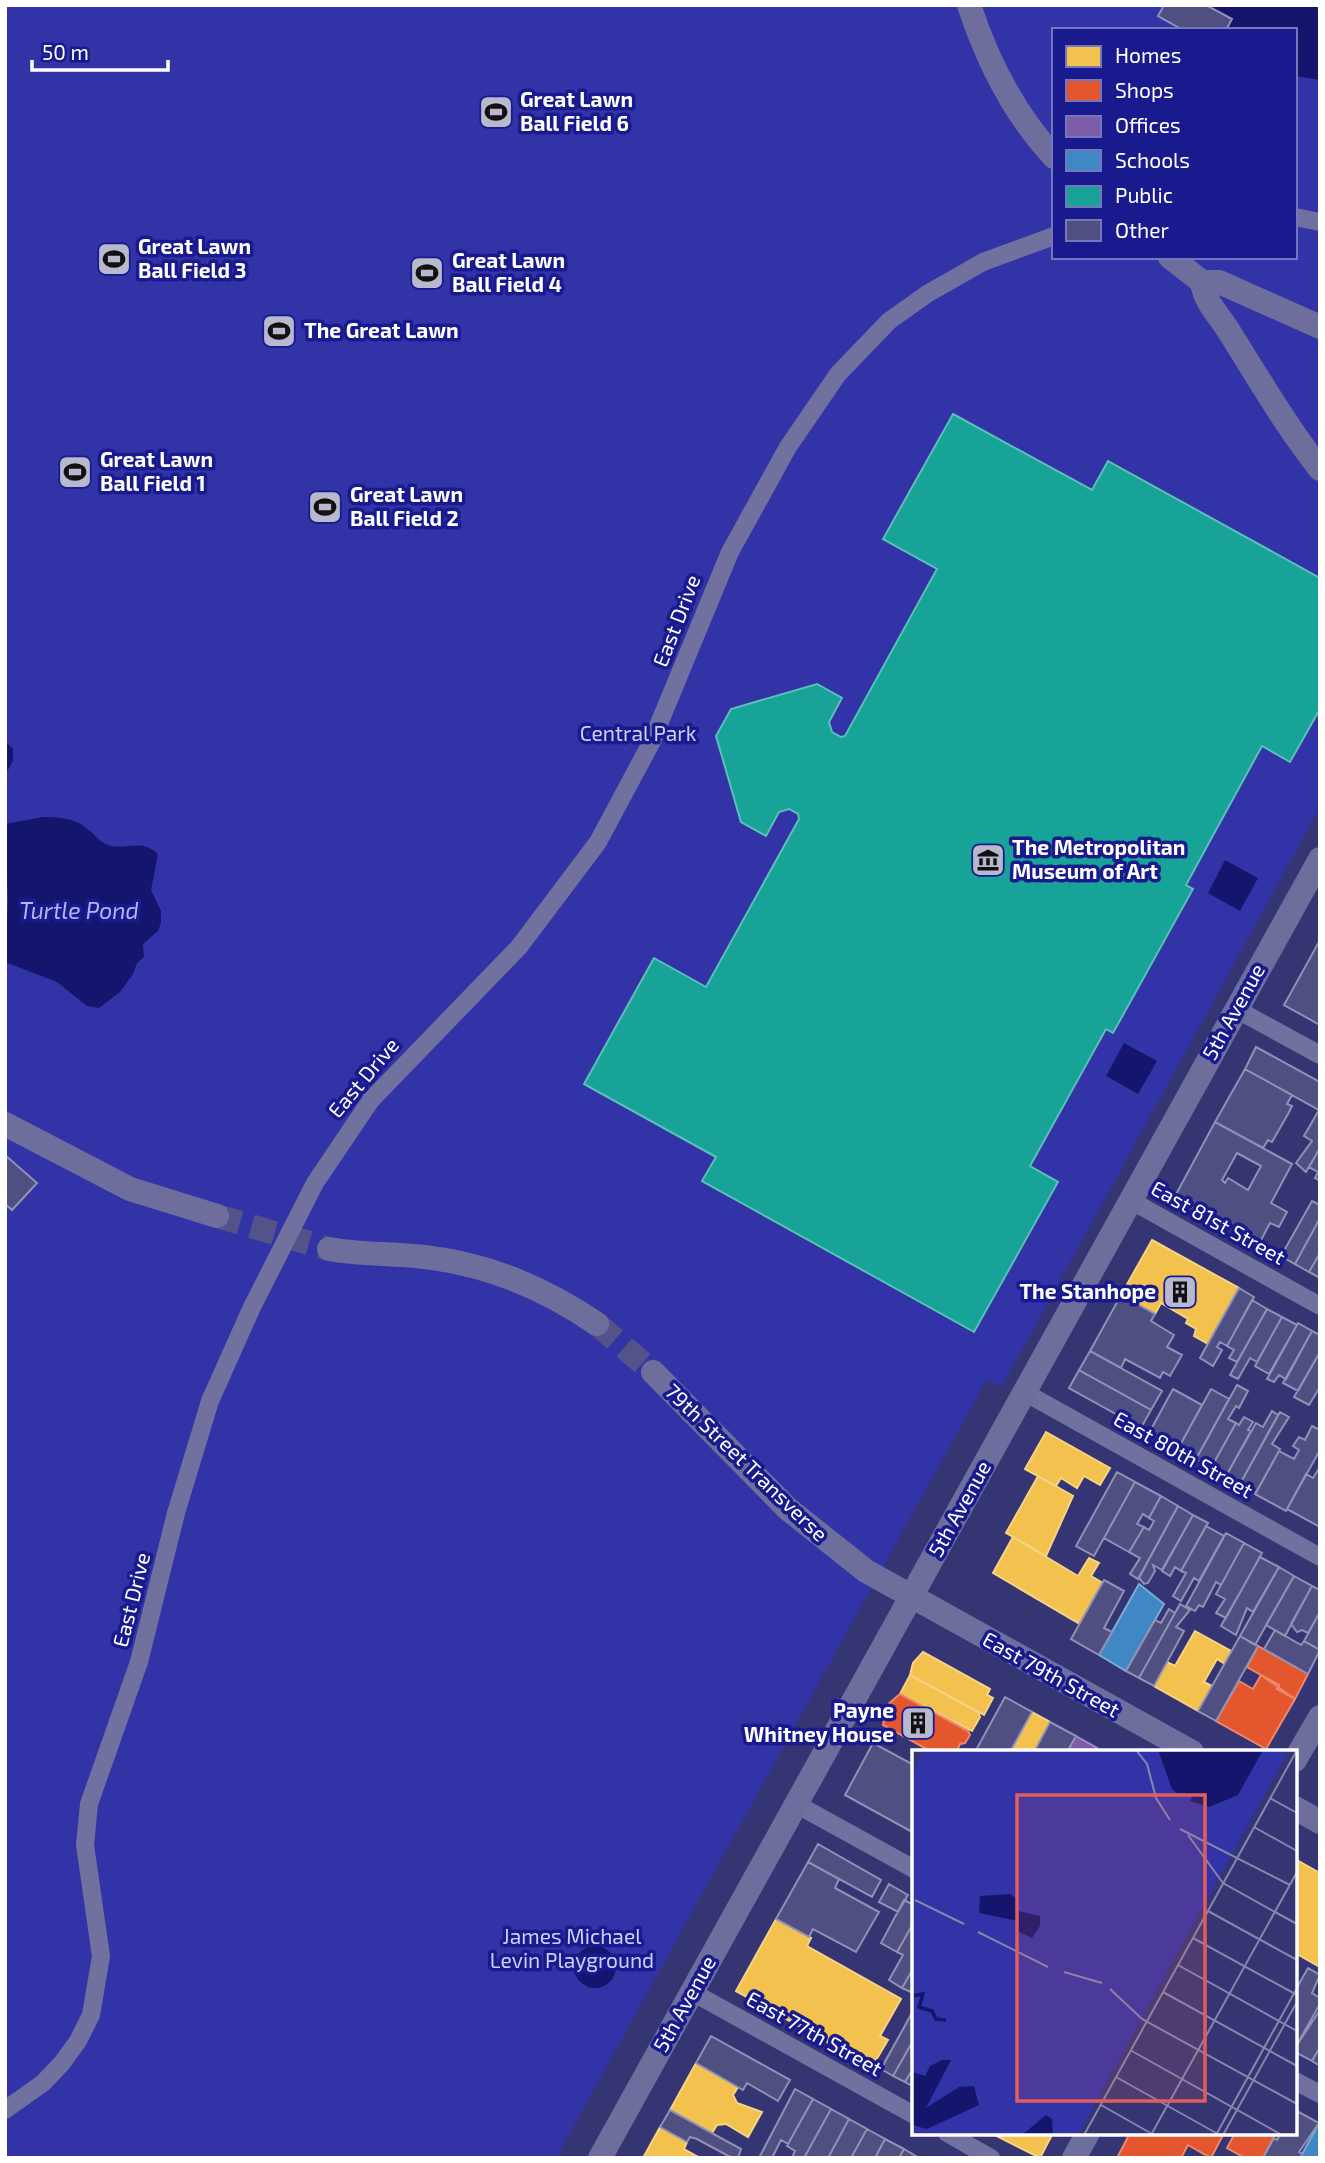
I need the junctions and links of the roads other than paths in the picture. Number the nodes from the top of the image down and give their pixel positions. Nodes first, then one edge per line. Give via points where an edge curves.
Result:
1 (969, 5) edge
2 (1052, 155) edge
3 (1297, 217) edge
4 (1320, 222) edge
5 (1052, 237) edge
6 (1173, 259) edge
7 (1202, 282) junction
8 (1320, 327) edge
9 (1320, 469) edge
10 (1320, 859) edge
11 (1236, 1009) junction
12 (1320, 1055) edge
13 (5, 1124) edge
14 (1130, 1200) junction
15 (216, 1216) tunnel mouth
16 (329, 1249) tunnel mouth
17 (1320, 1306) edge
18 (597, 1324) tunnel mouth
19 (653, 1372) tunnel mouth
20 (1024, 1392) junction
21 (1320, 1557) edge
22 (911, 1598) junction
23 (1320, 1717) edge
24 (1188, 1750) edge
25 (1297, 1757) edge
26 (796, 1804) junction
27 (1297, 1809) edge
28 (1320, 1822) edge
29 (912, 1868) edge
30 (692, 1992) junction
31 (1297, 2082) edge
32 (1320, 2094) edge
33 (5, 2110) edge
34 (912, 2114) edge
35 (951, 2135) edge
36 (1087, 2135) edge
37 (600, 2158) edge
38 (991, 2158) edge
39 (1074, 2158) edge

1 - 2 main road via 1009,95
3 - 4 street
5 - 33 street, East Drive via 983,262 927,294 889,321 838,374 788,447 730,552 645,756 590,853 519,947 371,1100 315,1184 210,1401 139,1662 89,1804 85,1845 100,1956 91,2015 62,2063
6 - 7 main road
7 - 8 main road via 1219,282
7 - 9 main road via 1205,298
10 - 11 main road, 5th Avenue
11 - 12 street
11 - 14 main road, 5th Avenue
13 - 15 main road via 130,1189
14 - 17 street, East 81st Street
14 - 20 main road, 5th Avenue
16 - 18 main road via 428,1257 478,1268 544,1292
19 - 22 main road, 79th Street Transverse via 810,1528
20 - 21 street, East 80th Street
20 - 22 main road, 5th Avenue
22 - 24 main road, East 79th Street
22 - 26 main road, 5th Avenue
23 - 25 main road
26 - 29 street
26 - 30 main road, 5th Avenue
27 - 28 main road
30 - 34 street, East 77th Street
30 - 37 main road, 5th Avenue
31 - 32 street
35 - 38 street
36 - 39 main road

